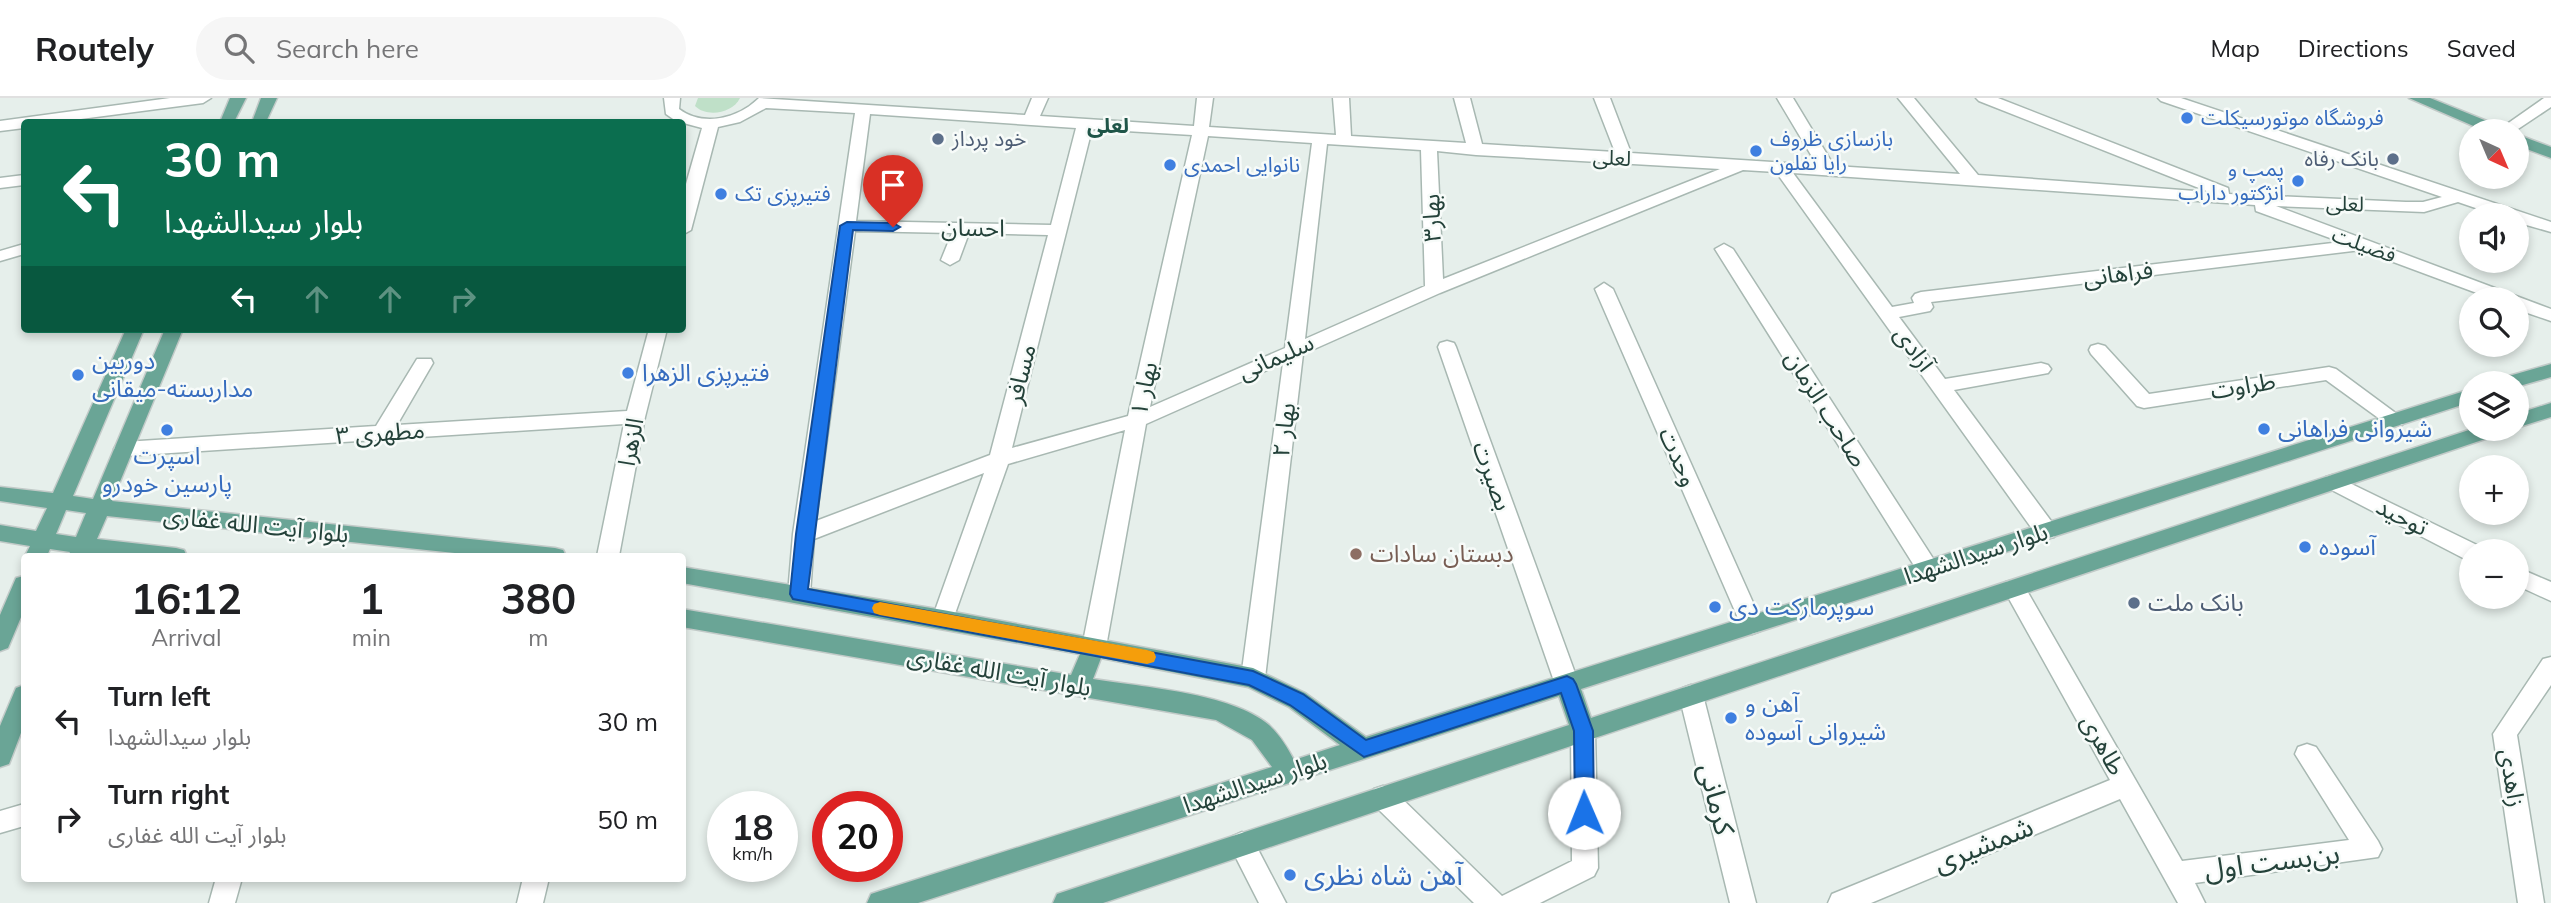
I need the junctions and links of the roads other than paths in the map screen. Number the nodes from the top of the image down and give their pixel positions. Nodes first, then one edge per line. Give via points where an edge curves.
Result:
1 (203, 98) edge
2 (238, 98) edge
3 (269, 98) edge
4 (672, 98) edge
5 (1040, 98) edge
6 (1205, 98) edge
7 (1341, 98) edge
8 (1462, 98) edge
9 (1602, 98) edge
10 (1785, 98) edge
11 (1906, 98) edge
12 (1984, 98) edge
13 (2166, 98) edge
14 (2417, 98) edge
15 (2551, 100) edge
16 (766, 101) edge
17 (888, 105) edge
18 (863, 110) junction
19 (54, 119) edge
20 (228, 119) edge
21 (260, 119) edge
22 (684, 119) edge
23 (2469, 119) edge
24 (2523, 119) edge
25 (686, 120) edge
26 (1030, 121) junction
27 (711, 123) junction
28 (21, 124) edge
29 (1085, 124) junction
30 (0, 127) edge
31 (1201, 132) junction
32 (1320, 140) junction
33 (1344, 141) junction
34 (2529, 144) edge
35 (1429, 147) junction
36 (1476, 150) junction
37 (2551, 153) edge
38 (1625, 159) junction
39 (1742, 166) junction
40 (1780, 168) junction
41 (1829, 171) junction
42 (21, 180) edge
43 (688, 180) edge
44 (1973, 180) junction
45 (0, 183) edge
46 (2459, 197) junction
47 (2243, 200) junction
48 (2476, 203) edge
49 (2529, 221) edge
50 (847, 226) junction
51 (963, 228) junction
52 (2551, 228) edge
53 (1058, 230) junction
54 (2364, 245) junction
55 (21, 247) edge
56 (0, 248) edge
57 (21, 248) edge
58 (1724, 248) dead end
59 (0, 256) edge
60 (950, 260) dead end
61 (2477, 287) edge
62 (1434, 289) junction
63 (1604, 289) dead end
64 (2529, 307) edge
65 (1887, 313) junction
66 (2551, 315) edge
67 (133, 333) edge
68 (172, 333) edge
69 (657, 333) edge
70 (1447, 347) dead end
71 (1294, 349) junction
72 (2098, 350) dead end
73 (424, 363) dead end
74 (2041, 369) dead end
75 (2551, 370) edge
76 (2529, 377) edge
77 (1941, 386) junction
78 (2459, 399) edge
79 (2551, 410) edge
80 (635, 417) junction
81 (2529, 417) edge
82 (2395, 419) junction
83 (1137, 420) junction
84 (382, 433) junction
85 (2459, 440) edge
86 (124, 449) junction
87 (999, 459) junction
88 (2333, 482) junction
89 (0, 494) edge
90 (60, 501) junction
91 (100, 507) junction
92 (2046, 531) junction
93 (0, 533) edge
94 (804, 534) junction
95 (2459, 546) edge
96 (40, 548) edge
97 (81, 551) edge
98 (119, 553) edge
99 (527, 553) edge
100 (609, 553) edge
101 (1928, 569) junction
102 (686, 576) edge
103 (2529, 581) edge
104 (2014, 588) junction
105 (21, 591) edge
106 (2551, 592) edge
107 (799, 594) junction
108 (686, 619) edge
109 (943, 619) junction
110 (1752, 625) junction
111 (0, 642) edge
112 (1094, 647) junction
113 (2551, 666) edge
114 (1253, 678) junction
115 (1567, 684) junction
116 (1079, 686) junction
117 (1691, 695) junction
118 (21, 703) edge
119 (1583, 731) junction
120 (1364, 749) junction
121 (2307, 754) dead end
122 (0, 757) edge
123 (1288, 773) junction
124 (2126, 785) junction
125 (1383, 797) junction
126 (21, 816) edge
127 (0, 822) edge
128 (1242, 844) junction
129 (2175, 874) junction
130 (228, 882) edge
131 (535, 882) edge
132 (222, 903) edge
133 (530, 903) edge
134 (880, 903) edge
135 (1066, 903) edge
136 (1273, 903) edge
137 (1492, 903) edge
138 (1513, 903) edge
139 (1743, 903) edge
140 (1841, 903) edge
141 (2192, 903) edge
142 (2531, 903) edge

1 - 19 street
2 - 20 main road
3 - 21 main road
4 - 22 street via 671,111
5 - 26 street
6 - 31 street, بهار ۱
7 - 33 street
8 - 36 street
9 - 38 street
10 - 41 street
11 - 44 street
12 - 47 street, فضیلت
13 - 46 street
14 - 23 main road
15 - 24 street
16 - 18 street, لعلی
16 - 27 street via 747,114
17 - 18 street, لعلی
17 - 26 street, لعلی
18 - 50 street
25 - 27 street
26 - 29 street, لعلی
27 - 43 street
28 - 30 street
29 - 31 street, لعلی
29 - 53 street, مسافر
31 - 32 street, لعلی
31 - 83 street, بهار ۱
32 - 33 street, لعلی
32 - 71 street, بهار ۲
33 - 35 street, لعلی
34 - 37 main road
35 - 36 street, لعلی
35 - 62 street, بهار۳
36 - 38 street, لعلی
38 - 39 street, لعلی
39 - 40 street, لعلی
39 - 62 street, سلیمانی
40 - 41 street, لعلی
40 - 65 street, آزادی
41 - 44 street, لعلی
42 - 45 street
44 - 47 street, لعلی
46 - 47 street, لعلی via 2406,207
46 - 48 street
47 - 54 street, فضیلت
49 - 52 street
50 - 51 street, احسان
50 - 94 street
51 - 53 street, احسان
51 - 60 street
53 - 87 street, مسافر
54 - 61 street, فضیلت
54 - 65 street, فراهانی via 1920,298 1924,307
55 - 56 street
57 - 59 street
58 - 101 street, صاحب الزمان
62 - 71 street, سلیمانی
63 - 110 street, وحدت
64 - 66 street
65 - 77 street, آزادی
67 - 90 main road
68 - 86 main road
69 - 80 street, الزهرا
70 - 115 street, بصیرت
71 - 83 street, سلیمانی
71 - 114 street, بهار ۲
72 - 82 street, طراوت via 2144,401 2329,373
73 - 84 street
74 - 77 street
75 - 76 main road
77 - 92 street, آزادی
78 - 82 main road, بلوار سیدالشهدا
79 - 81 main road
80 - 84 street, مطهری ۳
80 - 100 street, الزهرا
82 - 92 main road, بلوار سیدالشهدا
83 - 87 street, سلیمانی
83 - 112 street, بهار ۱
84 - 86 street, مطهری ۳
85 - 88 main road, بلوار سیدالشهدا
86 - 91 main road
87 - 94 street, سلیمانی
87 - 109 street, مسافر
88 - 95 street, توحید
88 - 104 main road, بلوار سیدالشهدا
89 - 90 main road, بلوار آیت الله غفاری
90 - 91 main road, بلوار آیت الله غفاری
90 - 96 main road
91 - 97 main road
91 - 99 main road, بلوار آیت الله غفاری
92 - 101 main road, بلوار سیدالشهدا
93 - 96 main road, بلوار آیت الله غفاری
94 - 107 street
96 - 97 main road, بلوار آیت الله غفاری
97 - 98 main road, بلوار آیت الله غفاری
101 - 110 main road, بلوار سیدالشهدا
102 - 107 main road, بلوار آیت الله غفاری
103 - 106 street
104 - 117 main road, بلوار سیدالشهدا
104 - 124 street, طاهری
105 - 111 main road
107 - 109 main road, بلوار آیت الله غفاری
108 - 116 main road, بلوار آیت الله غفاری
109 - 112 main road, بلوار آیت الله غفاری
110 - 115 main road, بلوار سیدالشهدا
112 - 114 main road, بلوار آیت الله غفاری
112 - 116 main road
113 - 142 street, زاهدی via 2505,734
114 - 120 main road, بلوار آیت الله غفاری via 1297,700
115 - 119 main road
115 - 120 main road, بلوار سیدالشهدا
116 - 123 main road, بلوار آیت الله غفاری via 1241,718 1263,733
117 - 119 main road, بلوار سیدالشهدا
117 - 139 street, کرمانی
118 - 122 main road
119 - 125 main road, بلوار سیدالشهدا
119 - 138 street via 1585,868
120 - 123 main road, بلوار سیدالشهدا
121 - 129 street, بن‌بست اول via 2369,849
123 - 134 main road, بلوار سیدالشهدا
124 - 129 street, طاهری
124 - 140 street, شمشیری
125 - 128 main road, بلوار سیدالشهدا
125 - 137 street
126 - 127 street
128 - 135 main road, بلوار سیدالشهدا
128 - 136 street
129 - 141 street, طاهری
130 - 132 street
131 - 133 street

